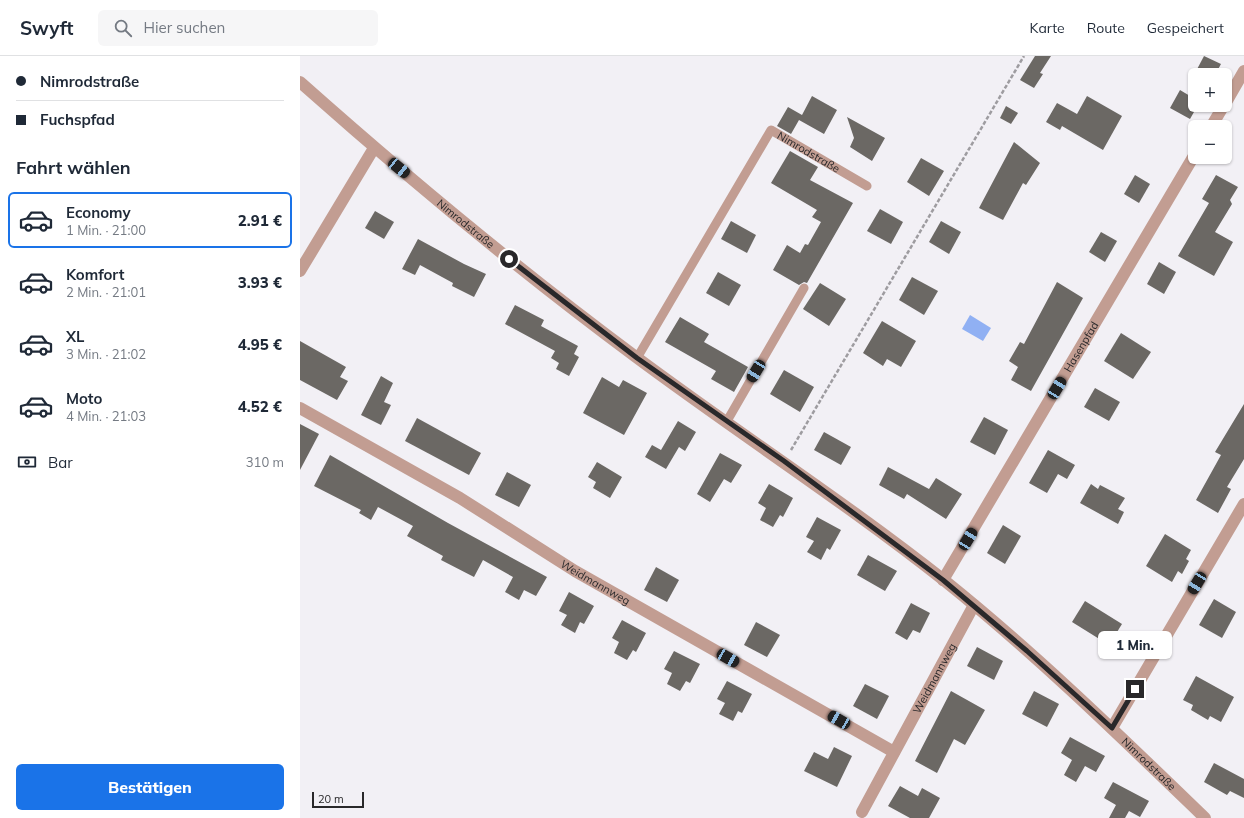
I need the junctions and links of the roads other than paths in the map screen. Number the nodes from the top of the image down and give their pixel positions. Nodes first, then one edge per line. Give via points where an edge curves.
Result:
1 (1244, 72) edge
2 (300, 82) edge
3 (1232, 92) edge
4 (374, 148) junction
5 (1189, 164) edge
6 (868, 186) dead end
7 (300, 271) edge
8 (804, 288) dead end
9 (637, 358) junction
10 (300, 408) edge
11 (727, 421) junction
12 (1244, 504) edge
13 (943, 580) junction
14 (974, 606) junction
15 (1112, 728) junction
16 (894, 752) junction
17 (862, 812) dead end
18 (1205, 818) edge

1 - 3 street
2 - 4 street, Nimrodstraße
4 - 7 street
4 - 9 street, Nimrodstraße via 534,279
5 - 13 street, Hasenpfad
6 - 9 lane, Nimrodstraße via 771,130
8 - 11 lane
9 - 11 street, Nimrodstraße
10 - 16 street, Weidmannweg via 460,498 575,571
11 - 13 street, Nimrodstraße
12 - 15 street
13 - 14 street, Nimrodstraße
14 - 15 street, Nimrodstraße
14 - 16 street, Weidmannweg
15 - 18 street, Nimrodstraße
16 - 17 street, Weidmannweg

